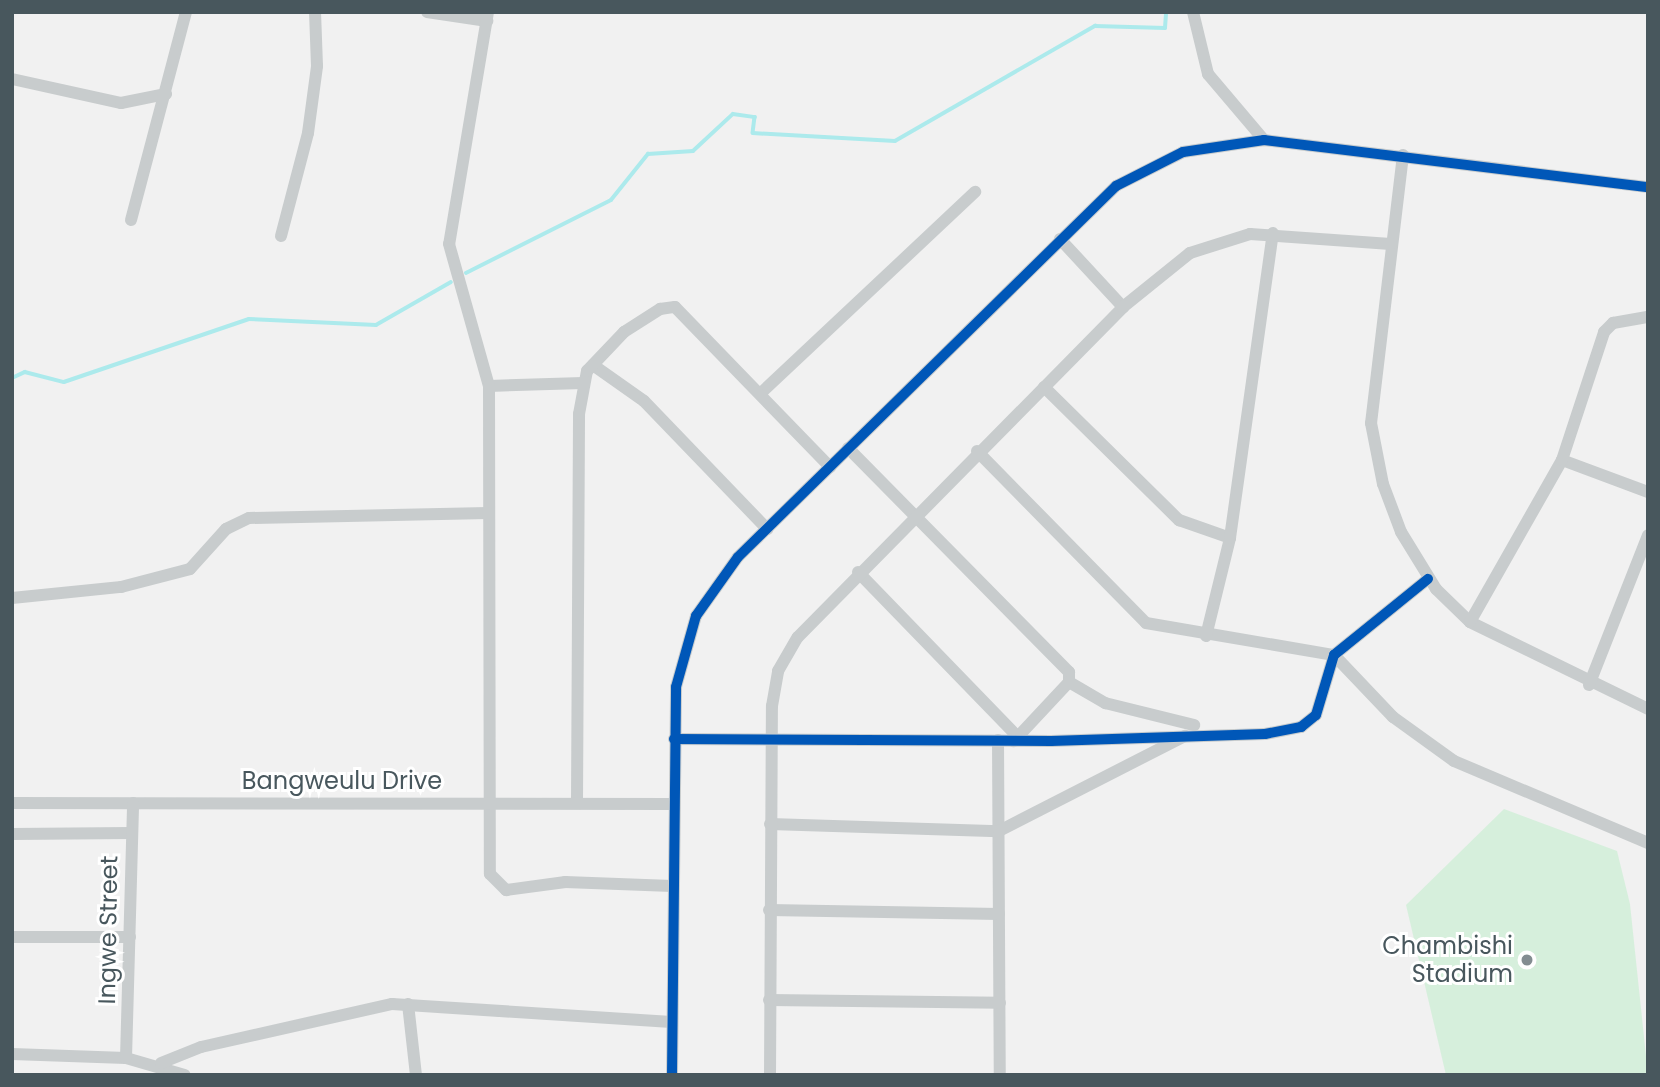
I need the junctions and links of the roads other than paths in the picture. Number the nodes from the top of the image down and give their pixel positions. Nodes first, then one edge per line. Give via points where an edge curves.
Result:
1 (186, 12) edge
2 (315, 12) edge
3 (427, 12) edge
4 (1193, 12) edge
5 (487, 17) edge
6 (12, 79) edge
7 (166, 93) junction
8 (1264, 140) junction
9 (1403, 155) junction
10 (1648, 187) edge
11 (975, 192) dead end
12 (131, 220) dead end
13 (1273, 233) junction
14 (281, 236) dead end
15 (1060, 239) junction
16 (1391, 244) junction
17 (1123, 307) junction
18 (1648, 317) edge
19 (593, 365) junction
20 (583, 383) junction
21 (489, 386) junction
22 (1044, 387) junction
23 (761, 393) junction
24 (848, 449) junction
25 (977, 452) junction
26 (1562, 460) junction
27 (830, 467) junction
28 (1648, 492) edge
29 (488, 513) junction
30 (915, 513) junction
31 (767, 529) junction
32 (1648, 534) edge
33 (1230, 538) junction
34 (858, 572) junction
35 (1428, 579) junction
36 (12, 598) edge
37 (1470, 622) junction
38 (1206, 636) junction
39 (1334, 655) junction
40 (1069, 682) junction
41 (1589, 685) junction
42 (1648, 709) edge
43 (1191, 730) junction
44 (771, 738) junction
45 (674, 739) junction
46 (1016, 739) junction
47 (998, 740) junction
48 (577, 802) junction
49 (12, 803) edge
50 (132, 803) junction
51 (492, 803) junction
52 (672, 804) junction
53 (771, 824) junction
54 (999, 831) junction
55 (131, 833) junction
56 (12, 834) edge
57 (1648, 843) edge
58 (672, 886) junction
59 (769, 910) junction
60 (999, 914) junction
61 (12, 937) edge
62 (130, 937) junction
63 (769, 1000) junction
64 (1000, 1003) junction
65 (408, 1004) junction
66 (671, 1022) junction
67 (12, 1054) edge
68 (126, 1058) junction
69 (161, 1063) junction
70 (185, 1075) edge
71 (416, 1075) edge
72 (672, 1075) edge
73 (770, 1075) edge
74 (999, 1075) edge

1 - 7 street
2 - 14 street via 317,66 309,133
3 - 5 street
4 - 8 street via 1208,74
5 - 21 street via 449,244
6 - 7 street via 121,103
7 - 12 street
8 - 9 street
8 - 15 street via 1206,146 1153,164 1116,186
9 - 10 street
9 - 16 street
11 - 23 street
13 - 16 street
13 - 17 street via 1208,243
13 - 33 street
15 - 17 street
15 - 24 street
16 - 35 street via 1371,404 1372,442 1392,510
17 - 22 street
18 - 26 street via 1613,323 1604,332
19 - 20 street
19 - 23 street via 624,332 660,309 675,307
19 - 31 street via 644,401
20 - 21 street
20 - 48 street
21 - 29 street
22 - 25 street
22 - 33 street via 1179,520
23 - 27 street
24 - 27 street
24 - 30 street
25 - 30 street
25 - 38 street via 1146,623
26 - 28 street
26 - 37 street
27 - 31 street
29 - 36 street via 249,518 226,529 190,569 121,586
29 - 51 street
30 - 34 street
30 - 40 street via 1069,672
31 - 45 street via 721,576 696,616 678,674
32 - 41 street
33 - 38 street
34 - 44 street via 785,655 774,688
34 - 46 street
35 - 37 street
35 - 39 street
37 - 41 street
38 - 39 street
39 - 43 street via 1316,715 1301,727
39 - 57 street via 1393,717 1454,761
40 - 43 street via 1105,703
40 - 46 street
41 - 42 street
43 - 46 street
43 - 54 street
44 - 45 street
44 - 47 street
44 - 53 street
45 - 52 street
46 - 47 street
47 - 54 street
48 - 51 street, Bangweulu Drive
48 - 52 street, Bangweulu Drive
49 - 50 street, Bangweulu Drive
50 - 51 street, Bangweulu Drive
50 - 55 street, Ingwe Street
51 - 58 street via 491,874 506,890 565,882
52 - 58 street
53 - 54 street
53 - 59 street
54 - 60 street
55 - 56 street
55 - 62 street, Ingwe Street
58 - 66 street
59 - 60 street
59 - 63 street
60 - 64 street
61 - 62 street
62 - 68 street, Ingwe Street
63 - 64 street
63 - 73 street
64 - 74 street
65 - 66 street
65 - 69 street via 268,1031
65 - 71 street
66 - 72 street
67 - 68 street
68 - 69 street
69 - 70 street

